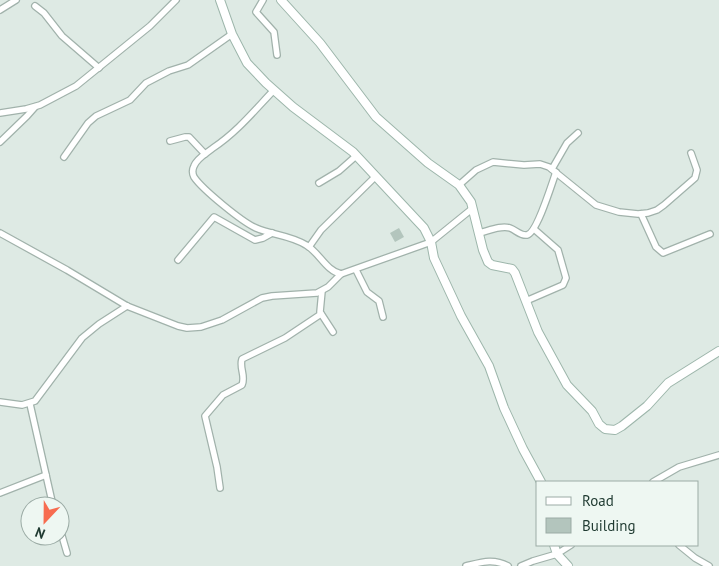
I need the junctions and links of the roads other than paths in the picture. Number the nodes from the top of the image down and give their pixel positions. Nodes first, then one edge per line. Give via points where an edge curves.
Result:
1 (16, 0) edge
2 (220, 0) edge
3 (263, 0) edge
4 (281, 0) edge
5 (172, 1) edge
6 (35, 6) dead end
7 (0, 10) edge
8 (232, 34) junction
9 (277, 55) dead end
10 (99, 68) junction
11 (274, 90) junction
12 (34, 107) junction
13 (0, 113) edge
14 (578, 134) dead end
15 (170, 141) dead end
16 (0, 142) edge
17 (691, 153) dead end
18 (205, 154) junction
19 (356, 156) junction
20 (64, 158) dead end
21 (554, 171) junction
22 (375, 177) junction
23 (318, 183) dead end
24 (459, 185) junction
25 (473, 208) junction
26 (641, 214) junction
27 (534, 229) junction
28 (272, 233) junction
29 (479, 233) junction
30 (0, 234) edge
31 (710, 234) dead end
32 (431, 242) junction
33 (310, 247) junction
34 (178, 260) dead end
35 (356, 270) junction
36 (341, 274) junction
37 (322, 292) junction
38 (526, 301) junction
39 (127, 306) junction
40 (321, 314) junction
41 (383, 317) dead end
42 (333, 332) dead end
43 (719, 351) edge
44 (0, 402) edge
45 (30, 404) junction
46 (719, 455) edge
47 (46, 475) junction
48 (540, 481) edge
49 (655, 481) edge
50 (220, 488) dead end
51 (0, 493) edge
52 (51, 496) edge
53 (65, 546) edge
54 (554, 546) edge
55 (569, 546) edge
56 (680, 546) edge
57 (67, 553) dead end
58 (557, 554) junction
59 (466, 566) edge
60 (508, 566) edge
61 (521, 566) edge
62 (568, 566) edge
63 (709, 566) edge

1 - 7 street
2 - 8 street
3 - 9 street via 256,12 272,29
4 - 24 street via 320,43 376,117 428,163
5 - 10 street via 150,26
6 - 10 street via 62,36
8 - 11 street via 247,63
8 - 20 street via 188,65 146,83 130,100 96,116
10 - 12 street via 76,86
11 - 18 street via 235,132
11 - 19 street
12 - 13 street
12 - 16 street
14 - 21 street via 567,143
15 - 18 street via 189,137
17 - 26 street via 697,170 695,178 657,210
18 - 28 street via 193,168 198,181 246,223
19 - 22 street
19 - 23 street
21 - 24 street via 540,164 493,162 476,170
21 - 26 street via 596,205
21 - 27 street
22 - 32 street via 406,207
22 - 33 street via 320,230
24 - 25 street
25 - 29 street
25 - 32 street
26 - 31 street via 656,247 663,253
27 - 29 street via 526,235 506,227
27 - 38 street via 558,250 566,278 563,285
28 - 33 street
28 - 34 street via 256,240 214,217
29 - 38 street via 488,262 512,269
30 - 39 street
32 - 35 street
32 - 48 street via 434,258 489,366 522,449
33 - 36 street via 332,270
35 - 36 street
35 - 41 street via 367,292 380,301
36 - 37 street
37 - 39 street via 262,298 222,320 192,328 178,326
37 - 40 street
38 - 43 street via 538,332 567,385 609,431 622,426 647,406 668,383
39 - 45 street via 82,338 42,395
40 - 42 street
40 - 50 street via 285,338 242,359 242,385 223,395 206,414
44 - 45 street via 22,406
45 - 47 street
46 - 49 street via 680,467
47 - 51 street
47 - 52 street
53 - 57 street
54 - 58 street
55 - 58 street
56 - 63 street
58 - 61 street
58 - 62 street
59 - 60 street via 494,561

